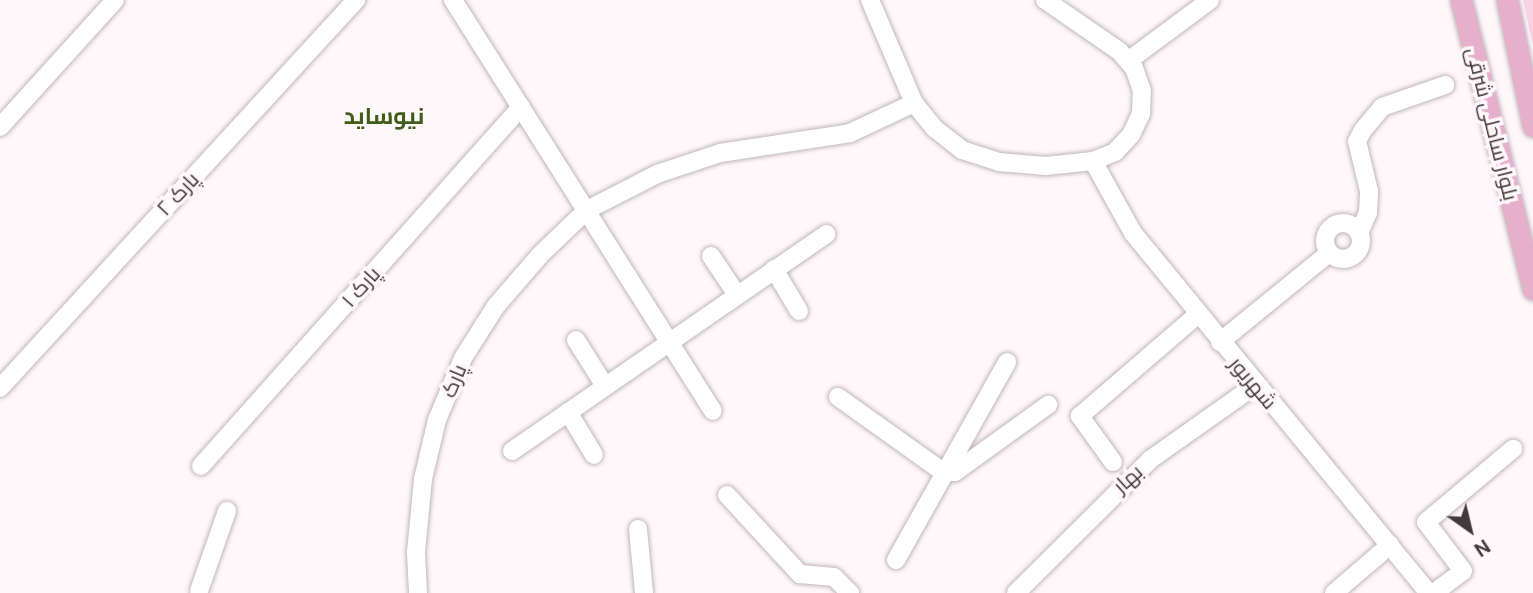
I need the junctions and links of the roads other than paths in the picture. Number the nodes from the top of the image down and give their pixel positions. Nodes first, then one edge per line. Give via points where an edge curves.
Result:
1 (115, 0) edge
2 (356, 0) edge
3 (453, 0) edge
4 (1045, 0) edge
5 (1210, 0) edge
6 (1461, 0) edge
7 (1507, 0) edge
8 (870, 2) edge
9 (1128, 61) junction
10 (1445, 85) dead end
11 (914, 103) junction
12 (521, 107) junction
13 (1533, 126) edge
14 (0, 127) edge
15 (1093, 161) junction
16 (586, 210) junction
17 (1359, 233) junction
18 (826, 234) dead end
19 (1329, 253) junction
20 (711, 256) dead end
21 (774, 269) junction
22 (1533, 289) edge
23 (737, 295) junction
24 (799, 311) dead end
25 (1198, 314) junction
26 (576, 340) dead end
27 (670, 340) junction
28 (1220, 342) junction
29 (1007, 362) dead end
30 (1256, 385) junction
31 (605, 386) junction
32 (0, 388) edge
33 (838, 397) dead end
34 (1048, 405) dead end
35 (713, 411) dead end
36 (568, 412) junction
37 (1513, 449) dead end
38 (512, 450) dead end
39 (594, 455) dead end
40 (1112, 462) dead end
41 (201, 466) dead end
42 (943, 472) junction
43 (727, 495) dead end
44 (227, 511) dead end
45 (638, 529) dead end
46 (1390, 545) junction
47 (896, 560) dead end
48 (199, 591) dead end
49 (418, 593) edge
50 (644, 593) edge
51 (850, 593) edge
52 (1016, 593) edge
53 (1334, 593) edge
54 (1431, 593) edge

1 - 14 street
2 - 32 street, پارک ۲
3 - 12 street
4 - 9 street via 1058,4
5 - 9 street
6 - 22 main road, بلوار ساحلی شرقی
7 - 13 main road, بلوار ساحلی شرقی
8 - 11 street
9 - 15 street via 1142,91 1141,114 1131,135 1115,152
10 - 17 street via 1382,107 1363,130 1357,141 1369,191
11 - 15 street via 934,128 962,150 999,162 1046,166
11 - 16 street, پارک via 850,133 720,153 657,174
12 - 16 street
12 - 41 street, پارک ۱
15 - 25 street, شهریور via 1133,233
16 - 27 street
16 - 49 street, پارک via 496,306 463,358 437,420 423,479 416,552
17 - 19 street via 1361,244 1355,254 1339,259
17 - 19 street via 1345,222 1333,226 1325,235
18 - 21 street
19 - 28 street
20 - 23 street
21 - 23 street
21 - 24 street
23 - 27 street
25 - 28 street, شهریور
25 - 40 street via 1080,416
26 - 31 street
27 - 31 street
27 - 35 street
28 - 30 street, شهریور
29 - 42 street
30 - 46 street, شهریور
30 - 52 street, بهار via 1151,459
31 - 36 street
33 - 42 street
34 - 42 street via 955,472
36 - 38 street
36 - 39 street
37 - 54 street via 1426,522 1463,571
42 - 47 street
43 - 51 street via 800,574 834,577
44 - 48 street
45 - 50 street
46 - 53 street
46 - 54 street, شهریور

